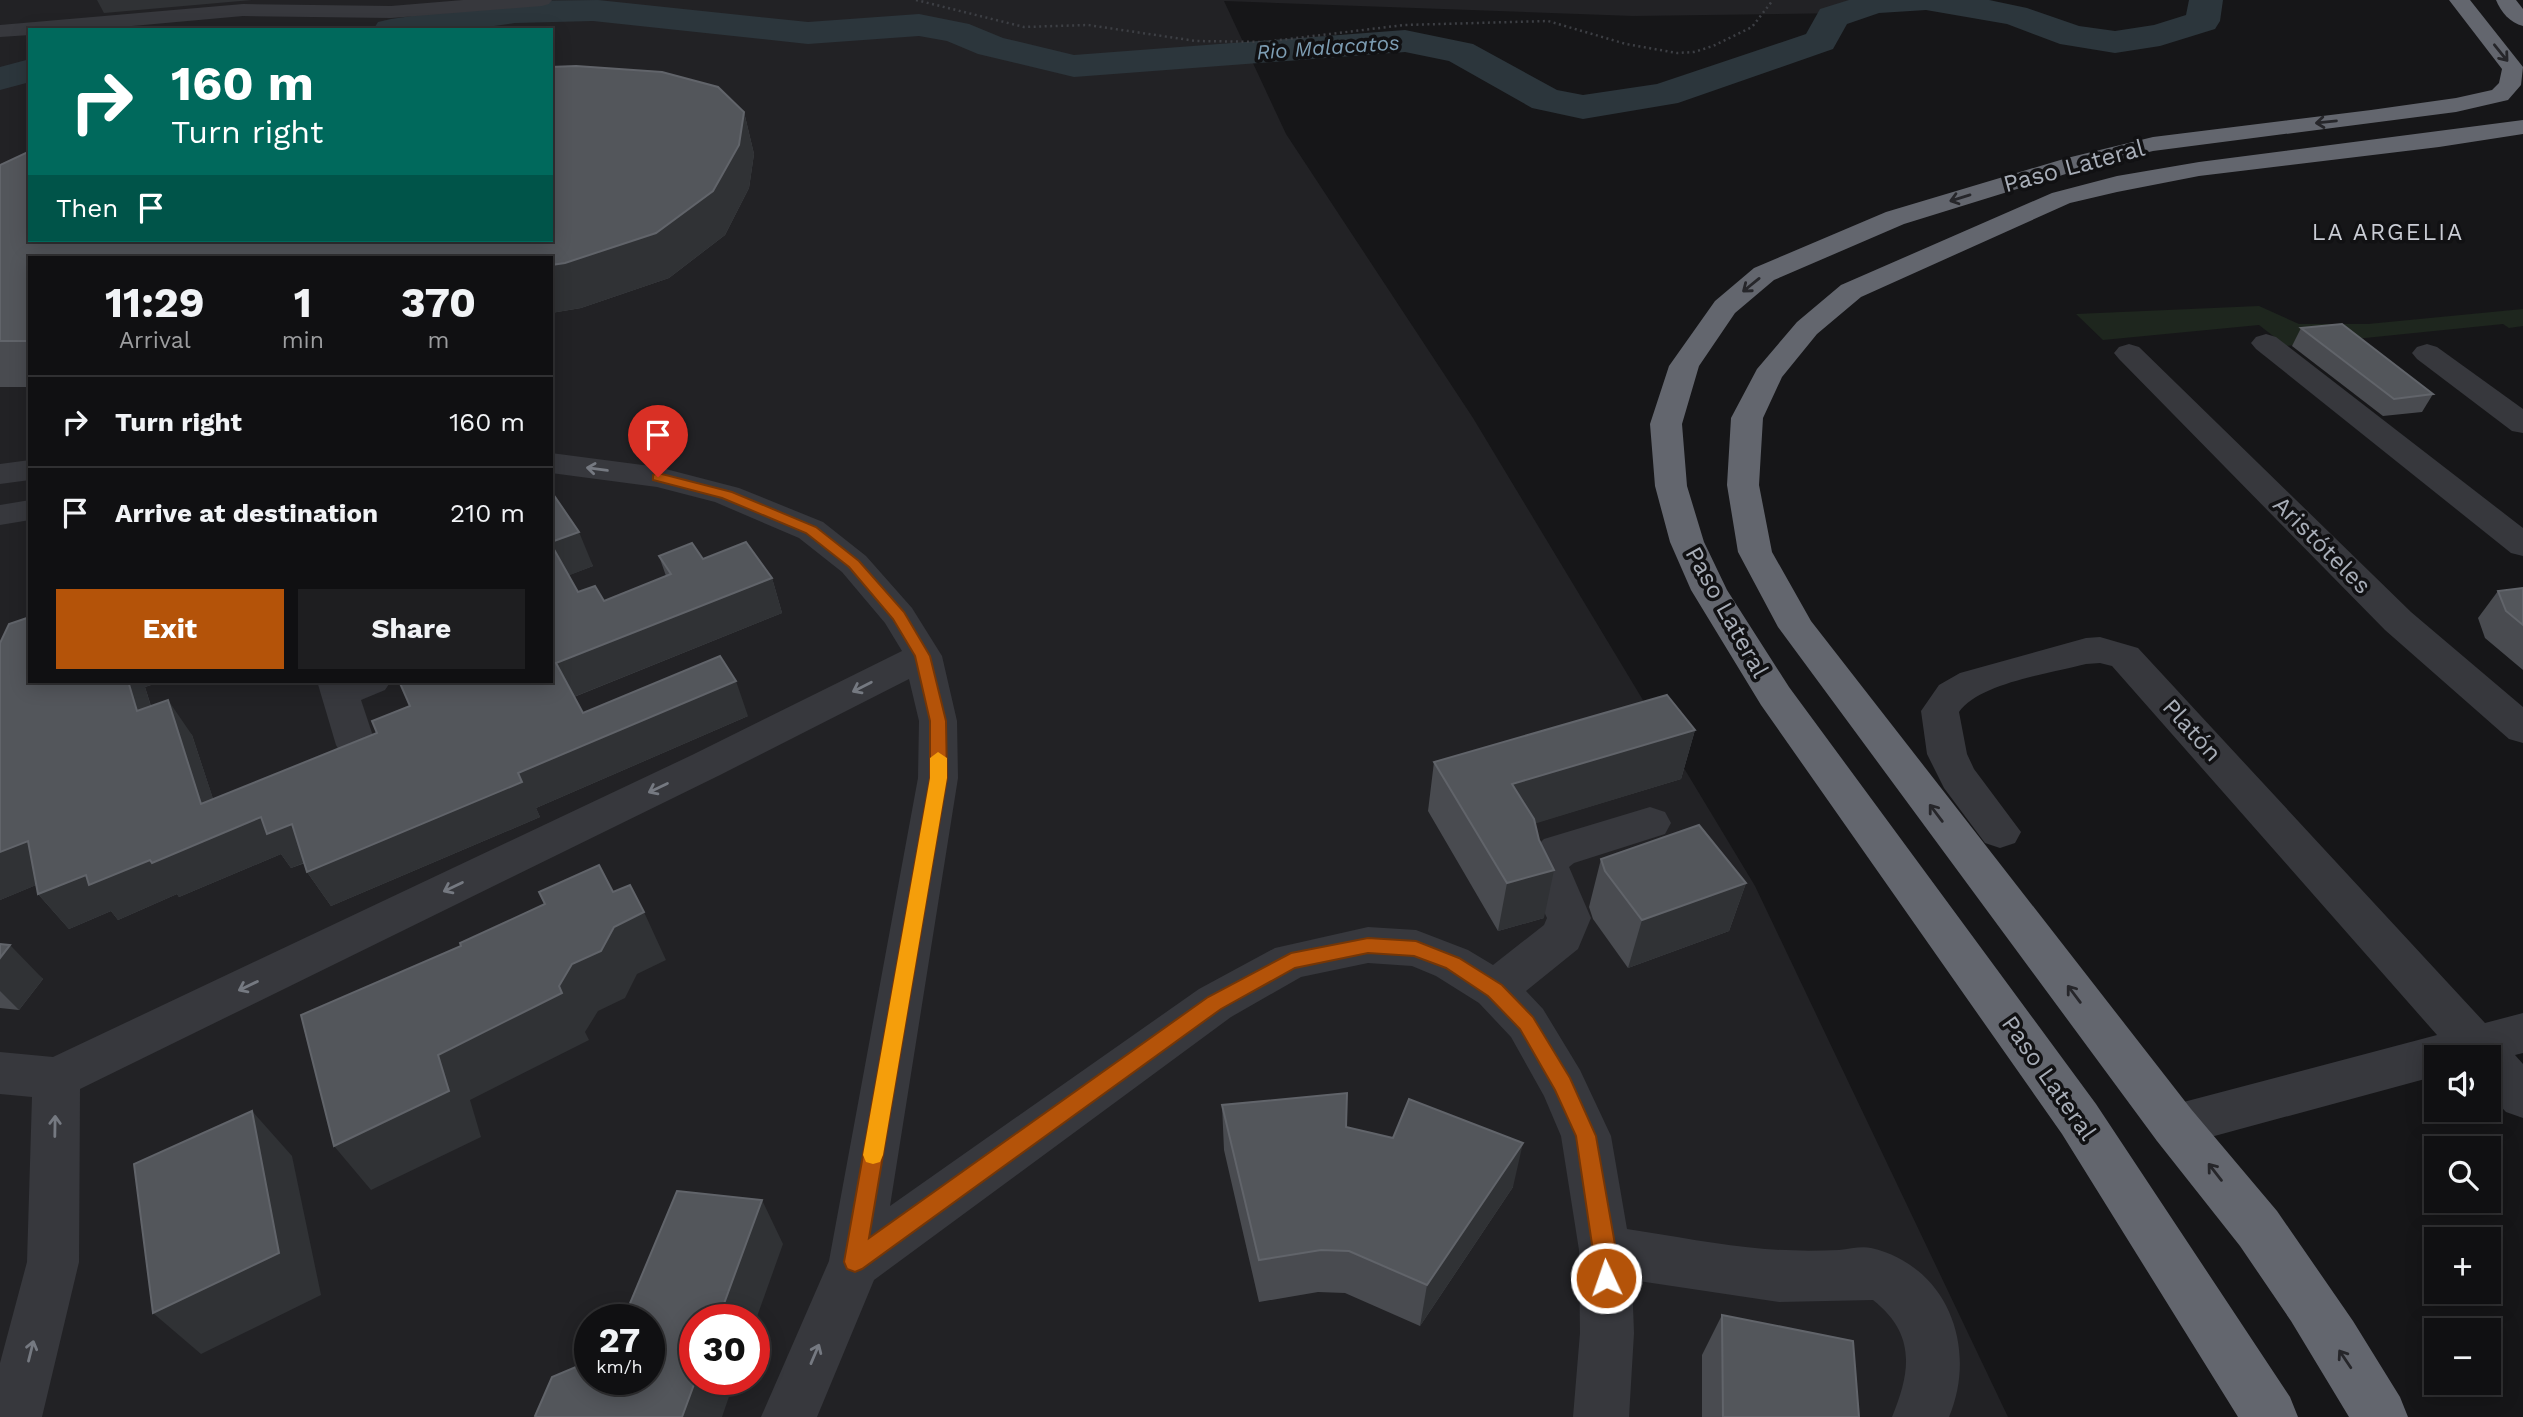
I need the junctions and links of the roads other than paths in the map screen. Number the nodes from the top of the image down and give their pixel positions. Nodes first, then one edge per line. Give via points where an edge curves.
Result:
1 (542, 0) edge
2 (2459, 0) edge
3 (2506, 0) edge
4 (2523, 20) edge
5 (28, 28) edge
6 (32, 28) edge
7 (0, 31) edge
8 (2523, 127) edge
9 (2266, 343) dead end
10 (2427, 353) dead end
11 (2129, 354) dead end
12 (2523, 425) edge
13 (553, 463) edge
14 (28, 470) edge
15 (0, 474) edge
16 (28, 510) edge
17 (0, 515) edge
18 (2523, 545) edge
19 (923, 656) junction
20 (349, 685) edge
21 (2523, 729) edge
22 (356, 745) edge
23 (1650, 823) dead end
24 (2000, 832) dead end
25 (1495, 990) junction
26 (2523, 1033) edge
27 (2476, 1045) edge
28 (2501, 1045) edge
29 (2424, 1068) edge
30 (0, 1073) edge
31 (2501, 1073) edge
32 (56, 1078) junction
33 (2523, 1097) edge
34 (2174, 1125) junction
35 (1605, 1250) junction
36 (855, 1262) junction
37 (14, 1417) edge
38 (789, 1417) edge
39 (1601, 1417) edge
40 (1920, 1417) edge
41 (2270, 1417) edge
42 (2380, 1417) edge

1 - 6 street via 391,12 182,14
2 -> 41 highway, Paso Lateral via 2513,69 2510,85 2500,95 2407,112 2153,144 1895,218 1764,274 1725,307 1684,366 1666,424 1671,486 1687,542 1709,590 1775,696 2079,1119
3 - 4 highway
5 - 7 street
34 -> 8 highway, Paso Lateral via 1796,627 1755,552 1743,485 1747,418 1768,375 1807,328 1851,291 2061,198 2199,169
9 - 18 street
10 - 12 street
11 - 21 street, Aristóteles via 2398,621
19 -> 13 street via 899,616 854,564 811,530 727,495 658,477
14 - 15 street
16 - 17 street
19 -> 32 street
19 - 36 street via 938,721 938,778
20 - 22 street
23 - 25 street via 1559,852 1548,861 1547,871 1569,918 1562,936
24 - 27 street, Platón via 1958,777 1947,754 1940,711 1952,694 1973,682 2063,656 2100,650 2125,657
25 - 35 street via 1527,1023 1586,1136
25 - 36 street via 1452,963 1416,948 1368,945 1291,961 1215,1003
26 - 28 street
29 - 34 street
30 - 32 street
31 - 33 street, Platón
37 -> 32 street via 53,1262
42 -> 34 highway, Paso Lateral via 2277,1257 2213,1168
35 - 39 street via 1607,1333
35 - 40 street via 1777,1276 1869,1273 1892,1282 1917,1306 1928,1330 1935,1371
38 -> 36 street

